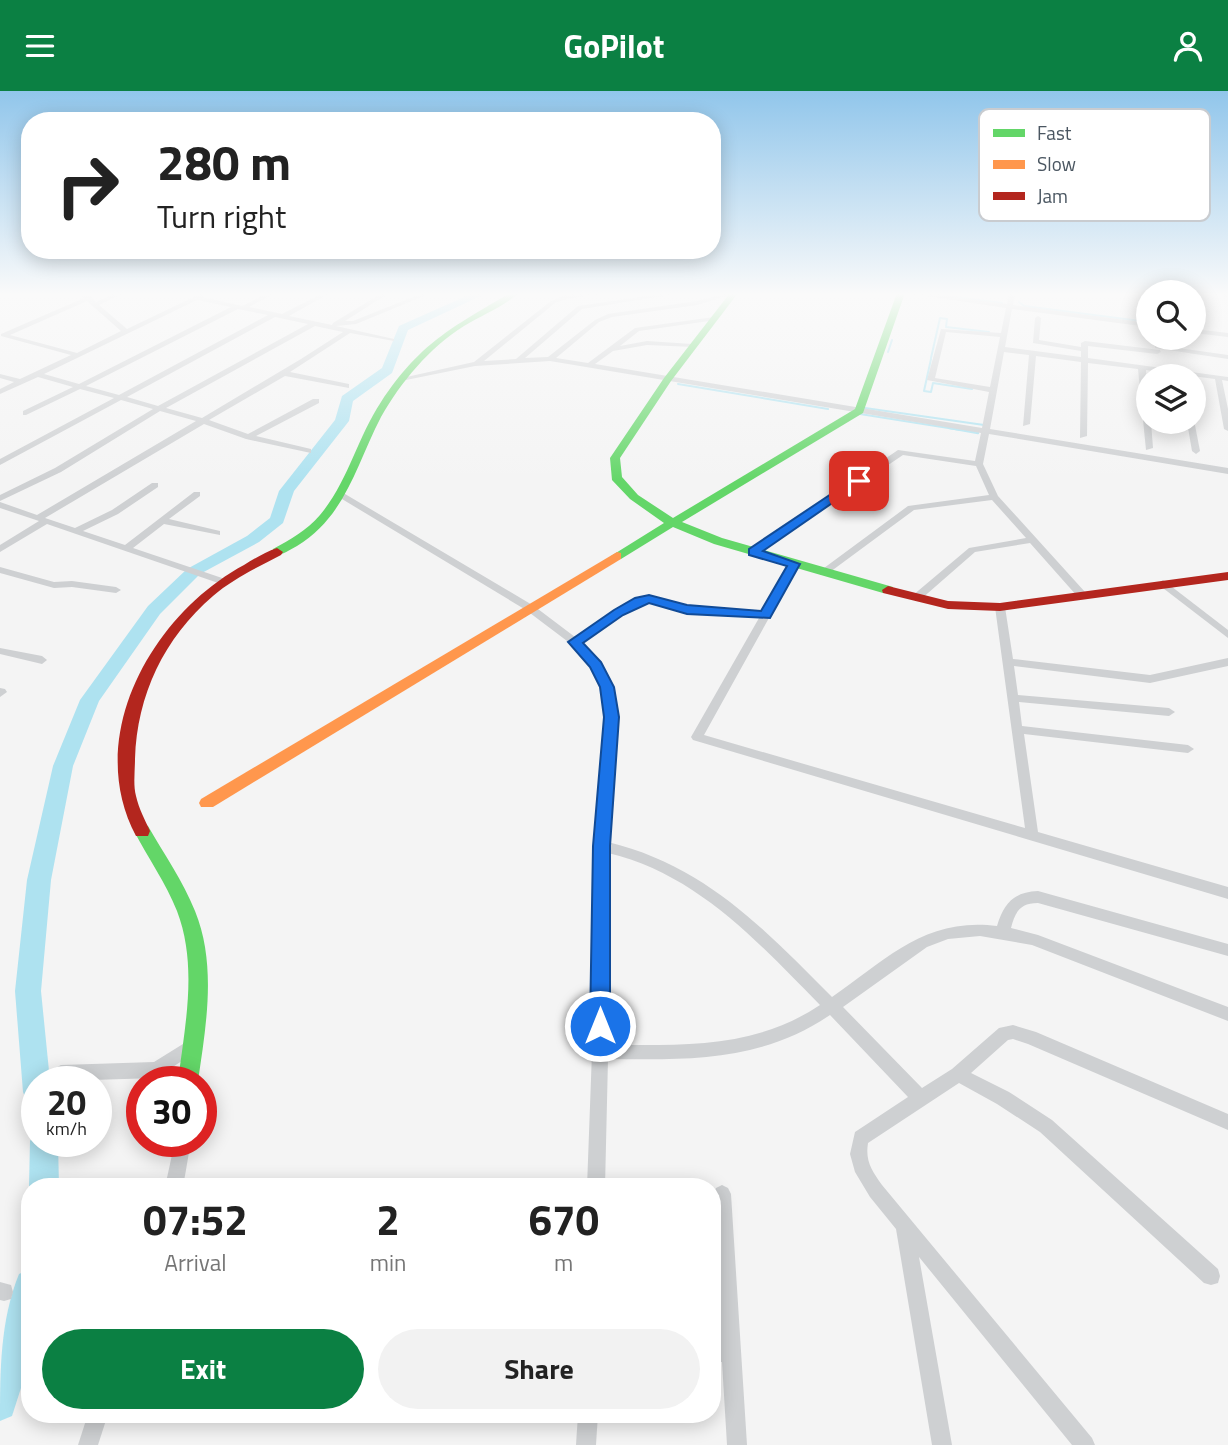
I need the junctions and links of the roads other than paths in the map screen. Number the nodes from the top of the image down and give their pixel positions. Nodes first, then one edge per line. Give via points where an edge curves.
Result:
1 (74, 356) edge
2 (141, 356) edge
3 (200, 356) edge
4 (254, 356) edge
5 (309, 356) edge
6 (422, 356) edge
7 (485, 356) edge
8 (523, 356) edge
9 (553, 356) edge
10 (603, 356) edge
11 (685, 356) edge
12 (879, 356) edge
13 (937, 356) edge
14 (999, 356) edge
15 (1033, 356) edge
16 (1056, 356) edge
17 (1084, 356) edge
18 (550, 359) junction
19 (519, 360) junction
20 (1084, 360) junction
21 (475, 364) junction
22 (590, 365) junction
23 (1136, 367) edge
24 (283, 373) junction
25 (36, 374) junction
26 (0, 376) edge
27 (1206, 377) edge
28 (406, 378) junction
29 (1218, 378) junction
30 (1228, 379) edge
31 (667, 380) junction
32 (21, 382) junction
33 (79, 386) junction
34 (346, 386) dead end
35 (992, 390) junction
36 (0, 391) edge
37 (119, 398) junction
38 (316, 401) dead end
39 (158, 409) junction
40 (859, 411) junction
41 (26, 412) dead end
42 (201, 420) junction
43 (1026, 424) dead end
44 (1228, 429) edge
45 (984, 431) junction
46 (1148, 434) edge
47 (1193, 434) edge
48 (1083, 436) dead end
49 (249, 437) junction
50 (1149, 448) dead end
51 (308, 451) dead end
52 (1196, 451) dead end
53 (0, 462) edge
54 (979, 464) junction
55 (1228, 471) edge
56 (155, 485) dead end
57 (197, 494) dead end
58 (340, 495) junction
59 (995, 497) junction
60 (0, 498) edge
61 (0, 505) edge
62 (42, 519) junction
63 (164, 521) junction
64 (673, 523) junction
65 (75, 531) junction
66 (217, 533) dead end
67 (1033, 540) junction
68 (0, 549) edge
69 (125, 549) junction
70 (753, 552) junction
71 (794, 564) junction
72 (0, 570) edge
73 (823, 573) junction
74 (1227, 577) edge
75 (224, 582) junction
76 (1163, 583) junction
77 (116, 590) dead end
78 (1082, 594) junction
79 (916, 598) junction
80 (1000, 607) junction
81 (530, 608) junction
82 (765, 615) junction
83 (1228, 635) edge
84 (575, 642) junction
85 (0, 651) edge
86 (42, 660) dead end
87 (1228, 662) edge
88 (1008, 663) junction
89 (1013, 698) junction
90 (1169, 712) dead end
91 (1017, 729) junction
92 (1188, 748) dead end
93 (207, 803) dead end
94 (1032, 835) junction
95 (601, 846) junction
96 (1228, 893) edge
97 (1003, 932) junction
98 (1228, 950) edge
99 (832, 1006) junction
100 (1228, 1014) edge
101 (191, 1046) junction
102 (600, 1052) junction
103 (189, 1066) edge
104 (112, 1071) edge
105 (958, 1074) junction
106 (919, 1097) junction
107 (1228, 1122) edge
108 (180, 1157) edge
109 (176, 1178) edge
110 (596, 1178) edge
111 (722, 1194) dead end
112 (904, 1224) junction
113 (1211, 1276) dead end
114 (722, 1352) edge
115 (95, 1423) edge
116 (587, 1423) edge
117 (88, 1445) edge
118 (586, 1445) edge
119 (737, 1445) edge
120 (942, 1445) edge
121 (1085, 1445) edge

1 - 25 street
2 - 33 street
3 - 37 street
4 - 39 street
5 - 24 street
6 - 28 street
7 - 21 street
8 - 19 street
9 - 18 street
10 - 22 street
11 - 31 street
12 - 40 street
13 - 35 street via 931,380
14 - 35 street
15 - 43 street
16 - 20 street
17 - 20 street
18 - 19 street
18 - 22 street
19 - 21 street
20 - 23 street
20 - 48 street
21 - 28 street
22 - 31 street
24 - 34 street
24 - 42 street
25 - 32 street
25 - 33 street
26 - 32 street
27 - 29 street
28 - 58 street via 373,420
29 - 30 street
29 - 44 street
31 - 40 street
31 - 64 street via 615,458 614,468 616,478 634,497
32 - 36 street
33 - 37 street
33 - 41 street
35 - 45 street
37 - 39 street
37 - 53 street
38 - 49 street
39 - 42 street
39 - 60 street via 58,470
40 - 45 street
40 - 64 street
42 - 49 street
42 - 62 street
45 - 54 street
45 - 55 street
46 - 50 street
47 - 52 street
49 - 51 street
54 - 59 street
54 - 70 street via 901,452
56 - 65 street
57 - 63 street
58 - 75 street via 309,530
58 - 81 street
59 - 67 street
59 - 73 street via 911,508
61 - 62 street
62 - 65 street
62 - 68 street
63 - 66 street
63 - 69 street
64 - 70 street
64 - 81 street
65 - 69 street
67 - 78 street
67 - 79 street via 972,551
69 - 75 street
70 - 71 street
71 - 73 street
71 - 82 street
72 - 77 street via 54,585
73 - 79 street
74 - 76 street
75 - 101 street via 174,629 150,667 132,708 125,748 128,798 192,929 196,970
76 - 78 street
76 - 83 street
78 - 80 street
79 - 80 street
80 - 88 street
81 - 84 street
81 - 93 street
82 - 84 street via 687,610 649,599
82 - 94 street via 697,737
84 - 95 street via 596,665 607,687 611,717
85 - 86 street
87 - 88 street via 1150,679
88 - 89 street
89 - 90 street
89 - 91 street
91 - 92 street
91 - 94 street
94 - 96 street
95 - 99 street via 618,848 698,884 751,926
95 - 102 street
97 - 98 street via 1017,900 1038,897
97 - 99 street via 949,933 916,946
97 - 100 street
99 - 102 street via 781,1034 740,1047 706,1052
99 - 106 street
101 - 103 street
101 - 104 street via 156,1070
102 - 110 street
105 - 106 street
105 - 107 street via 994,1040 1013,1032
105 - 113 street via 1046,1126
106 - 112 street via 860,1138 856,1151 857,1164
108 - 109 street
111 - 114 street
112 - 120 street
112 - 121 street
114 - 119 street
115 - 117 street
116 - 118 street

